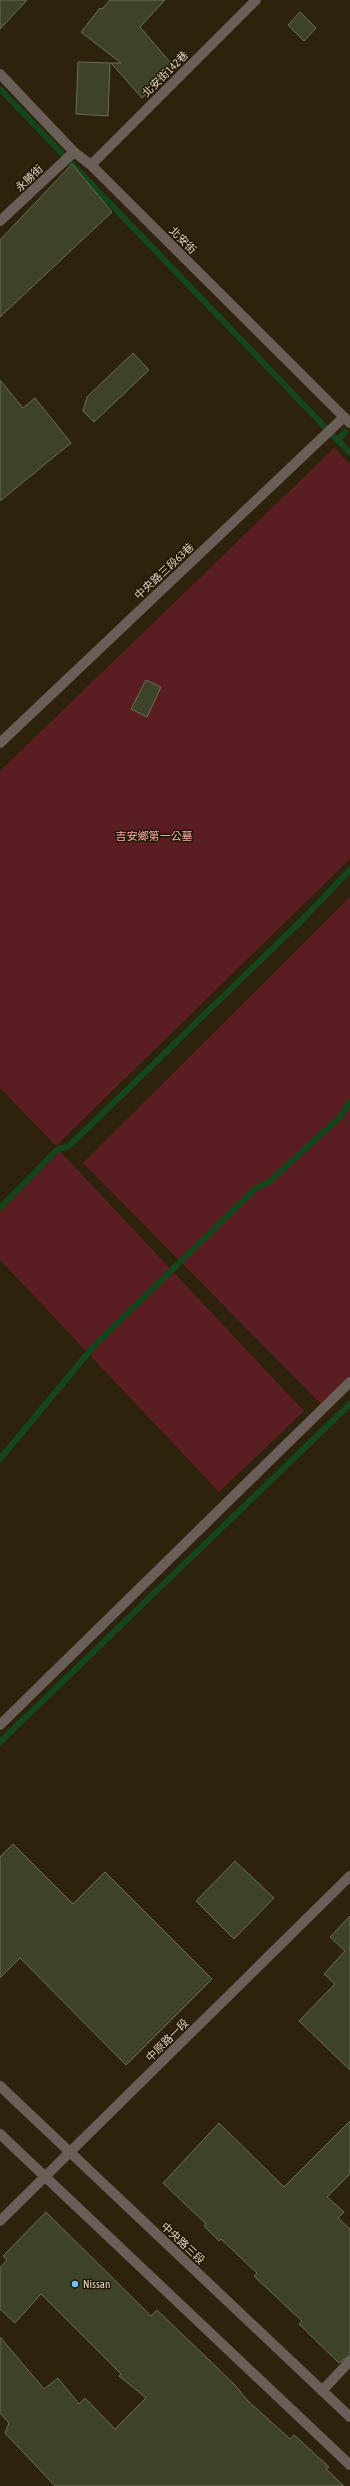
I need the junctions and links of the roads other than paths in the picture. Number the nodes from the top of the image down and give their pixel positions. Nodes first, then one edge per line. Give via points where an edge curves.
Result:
1 (256, 0) edge
2 (0, 74) edge
3 (74, 152) junction
4 (91, 165) junction
5 (0, 221) edge
6 (348, 417) edge
7 (0, 743) edge
8 (350, 1382) edge
9 (0, 1725) edge
10 (350, 1876) edge
11 (0, 2086) edge
12 (0, 2134) edge
13 (70, 2153) junction
14 (44, 2177) junction
15 (0, 2221) edge
16 (350, 2361) edge
17 (322, 2391) junction
18 (350, 2417) edge
19 (350, 2465) edge

1 - 4 street, 北安街142巷
2 - 3 street, 北安街
3 - 4 street, 北安街
3 - 5 street, 永勝街
4 - 6 street, 北安街
6 - 7 street, 中央路三段63巷
8 - 9 street
10 - 13 street, 中原路一段
11 - 13 street, 中央路三段
12 - 14 street
13 - 14 street, 中原路一段
13 - 17 street, 中央路三段
14 - 15 street, 中原路一段
14 - 19 street
16 - 17 street
17 - 18 street, 中央路三段

